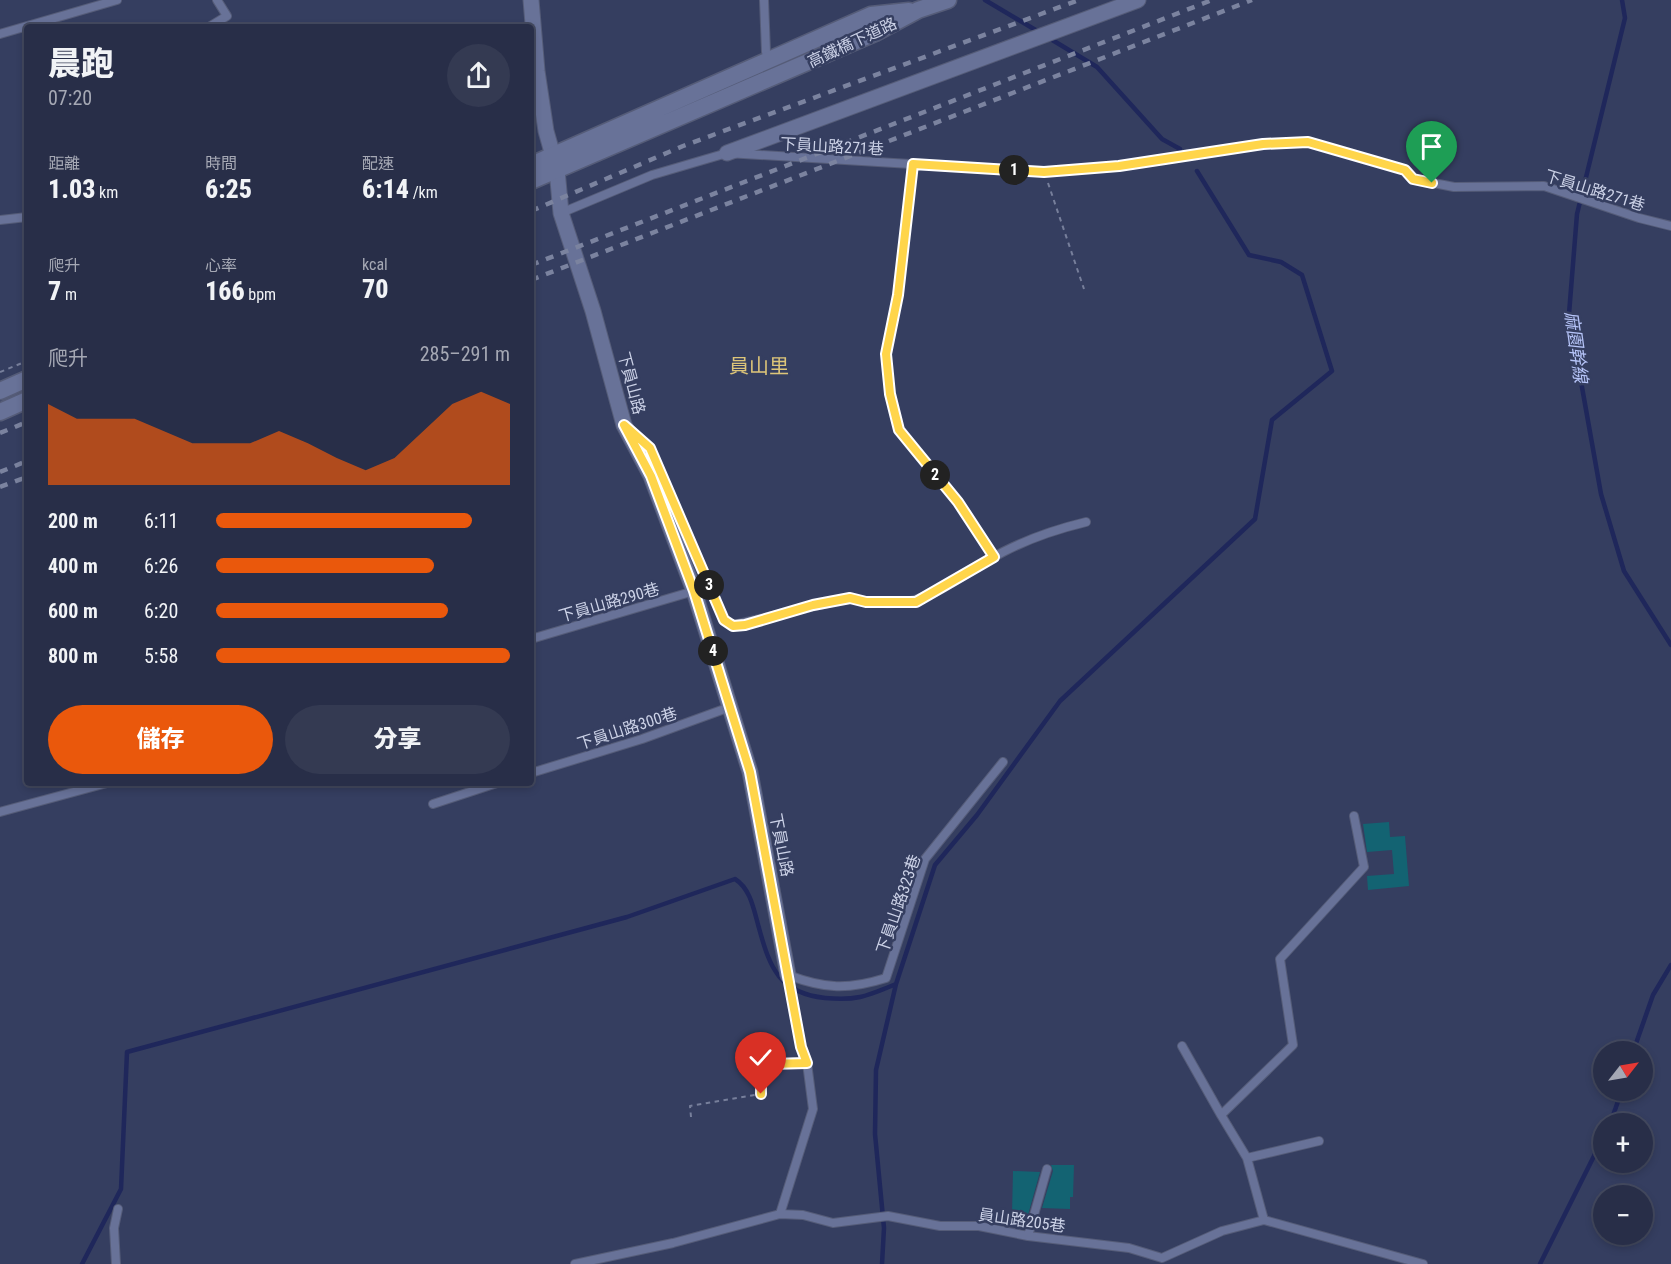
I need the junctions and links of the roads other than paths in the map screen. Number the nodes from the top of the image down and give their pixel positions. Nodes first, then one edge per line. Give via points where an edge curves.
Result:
1 (117, 0) edge
2 (218, 0) edge
3 (531, 0) edge
4 (764, 0) edge
5 (948, 0) edge
6 (1138, 0) edge
7 (34, 24) edge
8 (214, 24) edge
9 (533, 24) edge
10 (24, 27) edge
11 (0, 34) edge
12 (534, 36) edge
13 (766, 52) dead end
14 (727, 153) junction
15 (555, 163) junction
16 (534, 165) edge
17 (534, 179) edge
18 (561, 213) junction
19 (24, 217) edge
20 (0, 220) edge
21 (1671, 226) edge
22 (24, 381) edge
23 (0, 391) edge
24 (24, 401) edge
25 (0, 412) edge
26 (624, 425) junction
27 (1086, 522) dead end
28 (694, 591) junction
29 (534, 638) edge
30 (730, 707) junction
31 (1003, 762) dead end
32 (534, 771) edge
33 (96, 786) edge
34 (488, 786) edge
35 (434, 804) dead end
36 (0, 812) edge
37 (1354, 816) dead end
38 (788, 975) junction
39 (1182, 1046) dead end
40 (1221, 1115) junction
41 (1319, 1141) dead end
42 (1247, 1158) junction
43 (1047, 1169) dead end
44 (118, 1209) dead end
45 (780, 1214) junction
46 (1264, 1220) junction
47 (1028, 1236) junction
48 (1163, 1261) edge
49 (116, 1264) edge
50 (575, 1264) edge
51 (1423, 1264) edge

1 - 7 lane
2 - 8 lane via 227,16
3 - 9 street, 下員山路
4 - 13 lane
5 - 15 street, 高鐵橋下道路 via 918,10 871,15
6 - 14 street
10 - 11 lane
12 - 15 street, 下員山路
14 - 18 lane, 下員山路271巷 via 652,175
14 - 21 lane, 下員山路271巷 via 1044,172 1119,166 1263,144 1308,142 1405,170 1413,179 1454,187 1544,186
15 - 16 street, 高鐵橋下道路
15 - 17 street, 高鐵橋下道路
15 - 18 street, 下員山路
18 - 26 street, 下員山路
19 - 20 lane
22 - 23 street
24 - 25 street
26 - 27 lane via 650,448 724,620 733,626 850,598 866,602 916,602 994,557 1053,530
26 - 28 street, 下員山路 via 651,476
28 - 29 lane, 下員山路290巷
28 - 30 street, 下員山路
30 - 32 lane, 下員山路300巷 via 642,739
30 - 38 street, 下員山路 via 750,772
31 - 38 lane, 下員山路323巷 via 925,859 886,978 835,988
33 - 36 lane
34 - 35 lane
37 - 40 lane via 1364,867 1280,959 1293,1045
38 - 45 lane via 813,1109
39 - 40 lane
40 - 42 lane
41 - 42 lane
42 - 46 lane
43 - 47 lane
44 - 49 lane via 114,1227
45 - 47 lane, 員山路205巷 via 833,1222 888,1216 940,1226 980,1226
45 - 50 lane, 員山路205巷
46 - 48 lane, 員山路205巷 via 1222,1231
46 - 51 lane
47 - 48 lane, 員山路205巷 via 1129,1248

